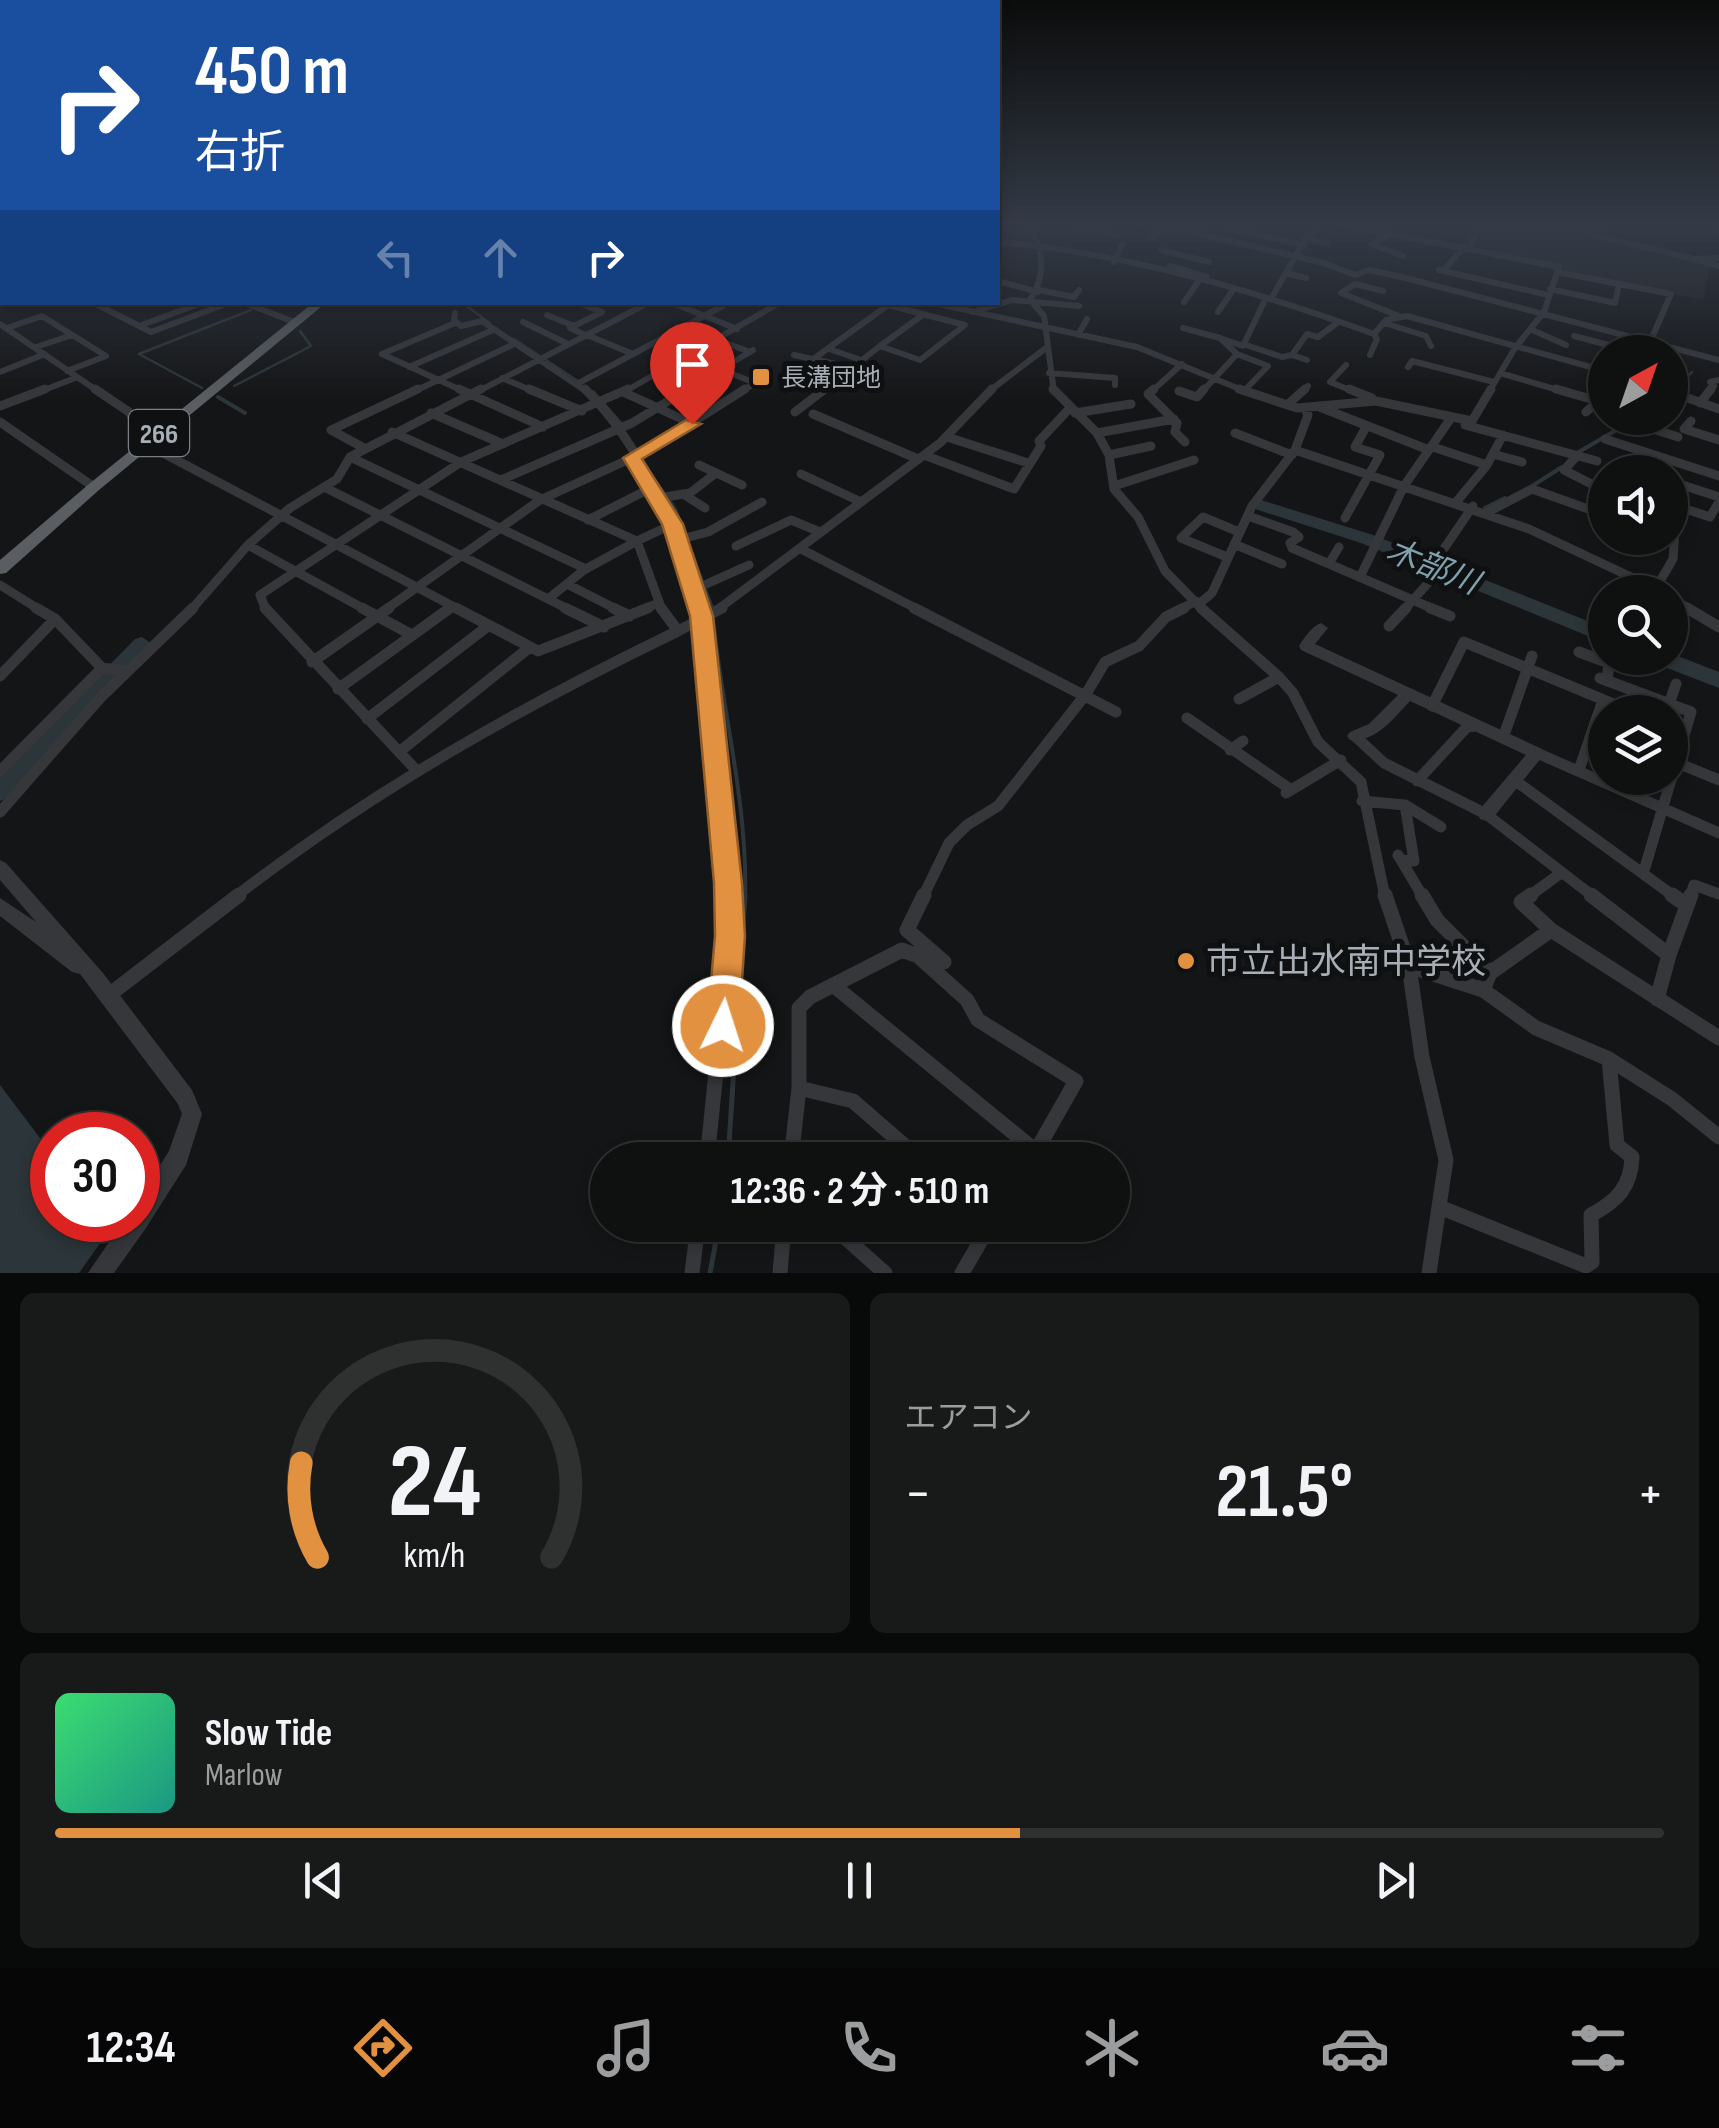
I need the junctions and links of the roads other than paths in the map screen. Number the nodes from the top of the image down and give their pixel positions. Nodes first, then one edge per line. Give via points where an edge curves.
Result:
1 (1008, 283) edge
2 (1040, 283) edge
3 (1200, 283) edge
4 (1218, 283) edge
5 (1279, 283) edge
6 (1391, 283) edge
7 (1429, 283) edge
8 (1507, 283) edge
9 (1552, 283) edge
10 (1616, 283) edge
11 (1619, 284) junction
12 (1079, 290) dead end
13 (1233, 290) junction
14 (1039, 291) junction
15 (1383, 291) junction
16 (1549, 292) junction
17 (1269, 298) junction
18 (1030, 300) junction
19 (1000, 302) edge
20 (1184, 302) dead end
21 (1371, 302) junction
22 (98, 305) edge
23 (178, 305) edge
24 (196, 305) edge
25 (223, 305) edge
26 (249, 305) edge
27 (267, 305) edge
28 (318, 305) edge
29 (584, 305) edge
30 (595, 305) edge
31 (644, 305) edge
32 (677, 305) edge
33 (696, 305) edge
34 (724, 305) edge
35 (774, 305) edge
36 (883, 305) edge
37 (888, 305) edge
38 (942, 305) edge
39 (991, 305) edge
40 (1080, 306) dead end
41 (590, 308) junction
42 (258, 309) junction
43 (184, 310) junction
44 (688, 310) junction
45 (973, 312) junction
46 (1218, 312) dead end
47 (1544, 312) junction
48 (924, 314) junction
49 (547, 315) dead end
50 (704, 316) junction
51 (1399, 316) junction
52 (938, 317) junction
53 (1087, 319) dead end
54 (523, 322) dead end
55 (1338, 322) junction
56 (1384, 323) junction
57 (296, 324) junction
58 (2, 326) edge
59 (139, 326) junction
60 (574, 326) junction
61 (1183, 328) dead end
62 (737, 329) junction
63 (493, 330) junction
64 (1047, 330) junction
65 (1530, 330) junction
66 (1374, 334) junction
67 (72, 335) junction
68 (586, 335) junction
69 (1078, 335) junction
70 (1631, 335) edge
71 (1653, 335) edge
72 (1574, 336) dead end
73 (1318, 337) junction
74 (1220, 338) junction
75 (718, 340) junction
76 (1588, 340) edge
77 (656, 343) junction
78 (514, 344) junction
79 (568, 344) junction
80 (1244, 344) junction
81 (1374, 344) junction
82 (1566, 345) dead end
83 (880, 346) junction
84 (1431, 346) dead end
85 (36, 347) junction
86 (1046, 348) junction
87 (1315, 348) dead end
88 (1388, 348) dead end
89 (1515, 348) junction
90 (828, 349) junction
91 (1688, 351) edge
92 (45, 354) junction
93 (633, 354) junction
94 (1237, 354) junction
95 (794, 355) dead end
96 (1292, 355) junction
97 (1370, 355) dead end
98 (688, 356) junction
99 (540, 358) junction
100 (812, 360) junction
101 (862, 360) junction
102 (1307, 360) dead end
103 (1719, 360) edge
104 (1182, 364) junction
105 (1346, 365) dead end
106 (410, 367) junction
107 (1408, 367) dead end
108 (1588, 367) edge
109 (722, 369) junction
110 (849, 371) junction
111 (0, 372) edge
112 (1500, 372) junction
113 (1050, 373) junction
114 (71, 374) junction
115 (863, 377) dead end
116 (502, 378) junction
117 (437, 380) junction
118 (1217, 380) junction
119 (1719, 380) edge
120 (1494, 382) junction
121 (579, 383) junction
122 (1115, 384) dead end
123 (1308, 386) dead end
124 (1178, 391) dead end
125 (1244, 391) junction
126 (623, 392) junction
127 (467, 395) junction
128 (1588, 397) edge
129 (1688, 399) edge
130 (1378, 401) junction
131 (602, 403) junction
132 (1700, 403) junction
133 (1131, 404) dead end
134 (1288, 404) junction
135 (0, 406) edge
136 (1316, 406) junction
137 (656, 408) junction
138 (1305, 409) junction
139 (582, 411) junction
140 (1071, 411) junction
141 (795, 412) dead end
142 (431, 413) junction
143 (1717, 413) edge
144 (813, 414) dead end
145 (1450, 419) junction
146 (1174, 420) junction
147 (1691, 420) dead end
148 (0, 422) edge
149 (692, 424) junction
150 (1468, 425) junction
151 (543, 427) junction
152 (618, 428) junction
153 (1366, 428) junction
154 (392, 432) junction
155 (1097, 433) junction
156 (1235, 434) dead end
157 (1671, 435) edge
158 (1502, 436) junction
159 (946, 437) junction
160 (1605, 439) dead end
161 (1719, 440) edge
162 (1184, 442) dead end
163 (146, 444) junction
164 (503, 444) junction
165 (1151, 446) dead end
166 (364, 448) junction
167 (1431, 448) junction
168 (1294, 452) junction
169 (1646, 453) joint
170 (1493, 454) junction
171 (1109, 455) junction
172 (1653, 455) edge
173 (1661, 455) edge
174 (1574, 456) junction
175 (350, 457) junction
176 (921, 457) junction
177 (632, 458) junction
178 (1588, 459) edge
179 (1194, 460) dead end
180 (461, 462) junction
181 (1028, 462) junction
182 (1522, 462) dead end
183 (699, 465) dead end
184 (1487, 465) junction
185 (1688, 466) edge
186 (716, 473) junction
187 (801, 474) dead end
188 (1369, 475) junction
189 (1719, 476) edge
190 (501, 480) junction
191 (1588, 482) edge
192 (742, 485) dead end
193 (1114, 486) junction
194 (1404, 486) junction
195 (94, 487) junction
196 (326, 488) junction
197 (417, 488) junction
198 (651, 488) junction
199 (1688, 490) edge
200 (683, 494) junction
201 (659, 498) junction
202 (540, 500) junction
203 (859, 501) junction
204 (1457, 501) junction
205 (762, 502) dead end
206 (1473, 506) junction
207 (1718, 506) edge
208 (704, 508) dead end
209 (1588, 509) edge
210 (1688, 510) edge
211 (1488, 512) junction
212 (377, 516) junction
213 (1248, 516) junction
214 (281, 517) junction
215 (1345, 518) dead end
216 (588, 520) junction
217 (672, 524) junction
218 (501, 528) junction
219 (820, 532) junction
220 (1239, 532) junction
221 (678, 540) junction
222 (637, 541) junction
223 (1234, 544) junction
224 (248, 545) junction
225 (332, 545) junction
226 (736, 546) dead end
227 (1338, 547) dead end
228 (801, 548) junction
229 (1228, 556) junction
230 (459, 557) junction
231 (1437, 559) dead end
232 (1330, 562) junction
233 (748, 564) dead end
234 (1282, 564) dead end
235 (0, 569) edge
236 (586, 569) junction
237 (294, 570) junction
238 (1361, 574) junction
239 (1626, 575) edge
240 (1430, 582) dead end
241 (567, 584) junction
242 (0, 585) edge
243 (416, 589) junction
244 (693, 590) junction
245 (548, 598) junction
246 (1414, 600) junction
247 (1198, 602) junction
248 (659, 603) junction
249 (451, 606) junction
250 (1688, 607) edge
251 (377, 616) junction
252 (630, 616) junction
253 (1450, 616) dead end
254 (56, 620) junction
255 (700, 622) junction
256 (488, 626) junction
257 (604, 626) junction
258 (1389, 626) dead end
259 (1719, 627) edge
260 (1316, 629) dead end
261 (678, 631) junction
262 (412, 635) junction
263 (530, 647) junction
264 (1579, 652) dead end
265 (312, 662) junction
266 (1530, 662) junction
267 (102, 668) junction
268 (126, 671) junction
269 (0, 676) edge
270 (1279, 677) junction
271 (1676, 684) dead end
272 (338, 689) junction
273 (1086, 694) junction
274 (1407, 695) junction
275 (1593, 695) edge
276 (1646, 695) edge
277 (1672, 695) edge
278 (1239, 699) dead end
279 (1432, 706) junction
280 (1116, 712) dead end
281 (1187, 718) dead end
282 (367, 719) junction
283 (1476, 726) junction
284 (1355, 736) joint
285 (1503, 738) junction
286 (1243, 741) dead end
287 (1588, 743) edge
288 (1230, 750) junction
289 (399, 752) junction
290 (1537, 753) junction
291 (1340, 760) junction
292 (1688, 767) edge
293 (416, 770) junction
294 (1579, 770) junction
295 (0, 771) edge
296 (1719, 780) edge
297 (1417, 781) junction
298 (1517, 782) junction
299 (1666, 795) edge
300 (1362, 801) junction
301 (1405, 804) junction
302 (1662, 808) junction
303 (0, 812) edge
304 (1486, 814) junction
305 (1441, 827) dead end
306 (1719, 833) edge
307 (0, 868) edge
308 (1644, 870) junction
309 (1561, 873) junction
310 (1719, 894) edge
311 (1686, 904) junction
312 (0, 906) edge
313 (1551, 930) junction
314 (1669, 955) junction
315 (944, 962) dead end
316 (1409, 966) junction
317 (1490, 973) junction
318 (833, 985) junction
319 (103, 987) junction
320 (1482, 990) junction
321 (1656, 999) junction
322 (1719, 1038) edge
323 (1608, 1059) junction
324 (799, 1088) junction
325 (1719, 1137) edge
326 (709, 1142) edge
327 (793, 1142) edge
328 (901, 1142) edge
329 (1018, 1142) edge
330 (1042, 1142) edge
331 (160, 1185) edge
332 (1442, 1208) junction
333 (122, 1242) edge
334 (696, 1242) edge
335 (783, 1242) edge
336 (850, 1242) edge
337 (980, 1242) edge
338 (1578, 1267) edge
339 (100, 1273) edge
340 (692, 1273) edge
341 (780, 1273) edge
342 (884, 1273) edge
343 (962, 1273) edge
344 (1429, 1273) edge

1 - 14 street
2 - 14 street
3 - 20 street
4 - 13 street
5 - 17 street
6 - 15 street
7 - 47 street
8 - 16 street
9 - 16 street
10 - 11 street
11 - 16 street via 1615,303
11 - 71 street via 1671,294
12 - 14 street via 1074,297
13 - 17 street
13 - 46 street
14 - 18 street
15 - 21 street
15 - 21 street via 1355,284 1341,293
16 - 47 street
17 - 55 street
17 - 80 street
18 - 19 street
18 - 40 street
18 - 64 street
21 - 51 street
22 - 59 street
23 - 43 street
24 - 43 street
25 - 59 street via 151,332
26 - 42 street
27 - 42 street
28 - 57 highway, 266
29 - 41 street
30 - 41 street
31 - 68 street
32 - 44 street
33 - 44 street
34 - 50 street
35 - 62 street
36 - 90 street
37 - 48 street
38 - 45 street
39 - 45 street
41 - 60 street via 602,312
42 - 57 street
43 - 59 street
44 - 50 street
45 - 52 street
45 - 64 street
47 - 65 street
47 - 70 street
48 - 52 street
48 - 83 street
49 - 60 street
50 - 62 street
50 - 77 street
51 - 56 street
51 - 89 street
52 - 83 street via 965,325 920,360
53 - 69 street
54 - 79 street
55 - 66 street
55 - 73 street
56 - 66 street
56 - 84 street via 1426,336
57 - 163 highway, 266
58 - 67 street via 42,316
58 - 85 street
60 - 68 street
61 - 74 street
62 - 75 street
63 - 78 street
63 - 106 street
63 - 106 street via 482,320 460,326 455,318 382,354
64 - 69 street
64 - 86 street
65 - 82 street
65 - 89 street
66 - 81 street
67 - 85 street
67 - 114 street via 106,356
68 - 79 street
68 - 93 street
69 - 104 street
72 - 76 street
73 - 87 street
73 - 96 street via 1307,334
74 - 80 street
74 - 94 street
75 - 98 street
75 - 109 street via 752,351
77 - 93 street
77 - 98 street
78 - 99 street
78 - 117 street
79 - 99 street
80 - 96 street
81 - 88 street
81 - 97 street
83 - 101 street
85 - 92 street
86 - 113 street
86 - 159 street via 977,400
89 - 108 street
89 - 112 street
90 - 100 street
90 - 101 street
91 - 103 street
92 - 111 street
92 - 114 street
93 - 121 street
94 - 118 street
94 - 125 street via 1268,366
95 - 100 street
96 - 102 street
98 - 109 street
98 - 126 street
99 - 116 street
99 - 121 street
100 - 110 street
101 - 110 street
104 - 118 street
104 - 146 street via 1148,394
105 - 130 street via 1330,382
106 - 117 street
107 - 120 street via 1412,361
109 - 137 street
109 - 149 street via 755,383
110 - 115 street
110 - 141 street
112 - 120 street
112 - 128 street
113 - 122 street via 1103,376
113 - 140 street via 1054,393
114 - 135 street
114 - 163 street via 129,412
116 - 127 street
116 - 139 street
117 - 127 street
117 - 166 street via 331,430
118 - 124 street via 1197,397
118 - 125 street
119 - 132 street via 1710,382 1714,386
120 - 150 street
121 - 131 street
123 - 134 street
125 - 134 street
126 - 131 street
126 - 137 street
127 - 142 street
127 - 151 street
129 - 132 street
130 - 136 street
130 - 145 street
131 - 139 street
131 - 152 street
132 - 143 street
133 - 140 street
134 - 138 street
136 - 138 street
136 - 153 street
137 - 149 street
137 - 152 street
138 - 168 street
139 - 151 street
140 - 155 street
140 - 181 street via 1038,441
142 - 154 street
142 - 164 street
144 - 176 street
145 - 150 street
145 - 167 street
146 - 155 street
146 - 162 street
147 - 161 street via 1684,430
148 - 195 street
149 - 177 street
150 - 158 street
151 - 164 street
152 - 177 street
152 - 190 street
153 - 167 street
153 - 188 street via 1355,447 1380,455
154 - 166 street
154 - 180 street
155 - 171 street
156 - 168 street
157 - 173 street
158 - 170 street
158 - 174 street
159 - 176 street
159 - 181 street
160 - 169 street
163 - 195 highway, 266
163 - 214 street
164 - 180 street
165 - 171 street
166 - 175 street
167 - 184 street
167 - 194 street
168 - 188 street
168 - 213 street
169 - 172 street
170 - 182 street
170 - 184 street
171 - 193 street
174 - 178 street
174 - 191 street via 1564,470
175 - 196 street
175 - 197 street
176 - 181 street via 1014,489
176 - 203 street
177 - 198 street
177 - 202 street
179 - 193 street
180 - 190 street
180 - 197 street
183 - 186 street
184 - 204 street
185 - 189 street
186 - 192 street
186 - 200 street
187 - 203 street
188 - 194 street
188 - 215 street
190 - 202 street
193 - 247 street via 1165,571
194 - 204 street
194 - 238 street
195 - 235 highway, 266
196 - 212 street
196 - 214 street
197 - 212 street
197 - 218 street
198 - 201 street
198 - 216 street
199 - 207 street
200 - 201 street
200 - 208 street
201 - 217 street
202 - 216 street
202 - 218 street
203 - 219 street
204 - 206 street
205 - 221 street via 708,532
206 - 211 street
206 - 231 street
207 - 210 street via 1710,517
209 - 211 street via 1532,489
211 - 239 street
212 - 225 street
212 - 230 street
213 - 220 street
213 - 232 street via 1293,532 1298,537 1292,548
214 - 224 street
214 - 225 street
216 - 222 street
217 - 221 street
217 - 222 street
218 - 230 street
218 - 236 street
219 - 226 street via 790,520
219 - 228 street
220 - 223 street
220 - 229 street via 1204,517 1181,538
221 - 244 street
222 - 236 street
222 - 248 street
223 - 229 street
223 - 234 street
224 - 237 street
224 - 268 street
225 - 237 street
225 - 243 street
227 - 232 street
228 - 255 street
228 - 273 street
229 - 247 street via 1212,592
230 - 243 street
230 - 245 street
232 - 238 street
233 - 244 street
236 - 241 street
237 - 251 street
237 - 265 street via 260,595
238 - 246 street
240 - 246 street
241 - 245 street
241 - 252 street
242 - 254 street
243 - 249 street
243 - 251 street
244 - 255 street
245 - 257 street
246 - 253 street
246 - 258 street
247 - 270 street
247 - 273 street via 1166,617 1132,650 1108,658
248 - 252 street
248 - 261 street
249 - 256 street
249 - 262 street
250 - 259 street
251 - 262 street
251 - 265 street
252 - 257 street
254 - 267 street
254 - 269 street
255 - 261 street
255 - 326 street via 722,789 730,936
256 - 263 street
256 - 282 street
257 - 263 street via 548,651
260 - 274 street via 1306,646
261 - 293 street via 534,700
262 - 272 street
263 - 289 street
264 - 276 street via 1609,663 1604,679
265 - 272 street
266 - 275 street
266 - 279 street via 1464,642
266 - 285 street
267 - 268 street
267 - 295 street
268 - 303 street
270 - 278 street
270 - 291 street via 1318,742
271 - 277 street
272 - 282 street
273 - 280 street
273 - 315 street via 998,806 949,843 932,873 907,930
274 - 279 street
274 - 284 street via 1374,728
279 - 283 street
281 - 288 street
282 - 289 street
283 - 285 street
283 - 297 street
284 - 297 street
285 - 290 street
286 - 288 street
287 - 294 street
288 - 291 street via 1288,792
289 - 293 street
290 - 294 street
290 - 298 street
291 - 300 street via 1360,782
292 - 296 street
293 - 319 street
294 - 302 street
297 - 304 street
298 - 304 street
298 - 308 street
299 - 302 street
300 - 301 street
300 - 316 street
301 - 305 street
301 - 317 street via 1414,862 1400,858 1437,920
302 - 306 street
302 - 308 street
304 - 309 street
307 - 319 street
308 - 311 street
309 - 313 street via 1521,902
309 - 314 street
310 - 311 street via 1694,885
311 - 314 street
312 - 319 street
313 - 317 street
313 - 321 street
314 - 321 street
316 - 320 street
316 - 332 street via 1446,1160
317 - 320 street
318 - 324 street via 799,1008
318 - 329 street
318 - 330 street via 909,951 966,1000 978,1020 1069,1074 1076,1086
319 - 331 street via 192,1114
320 - 323 street via 1536,1028
321 - 322 street
323 - 325 street
323 - 338 street via 1617,1145 1632,1157 1632,1175 1620,1200 1591,1216 1592,1262
324 - 327 street
324 - 328 street via 837,1090
332 - 338 street
332 - 344 street
333 - 339 street
334 - 340 street
335 - 341 street
336 - 342 street
337 - 343 street

